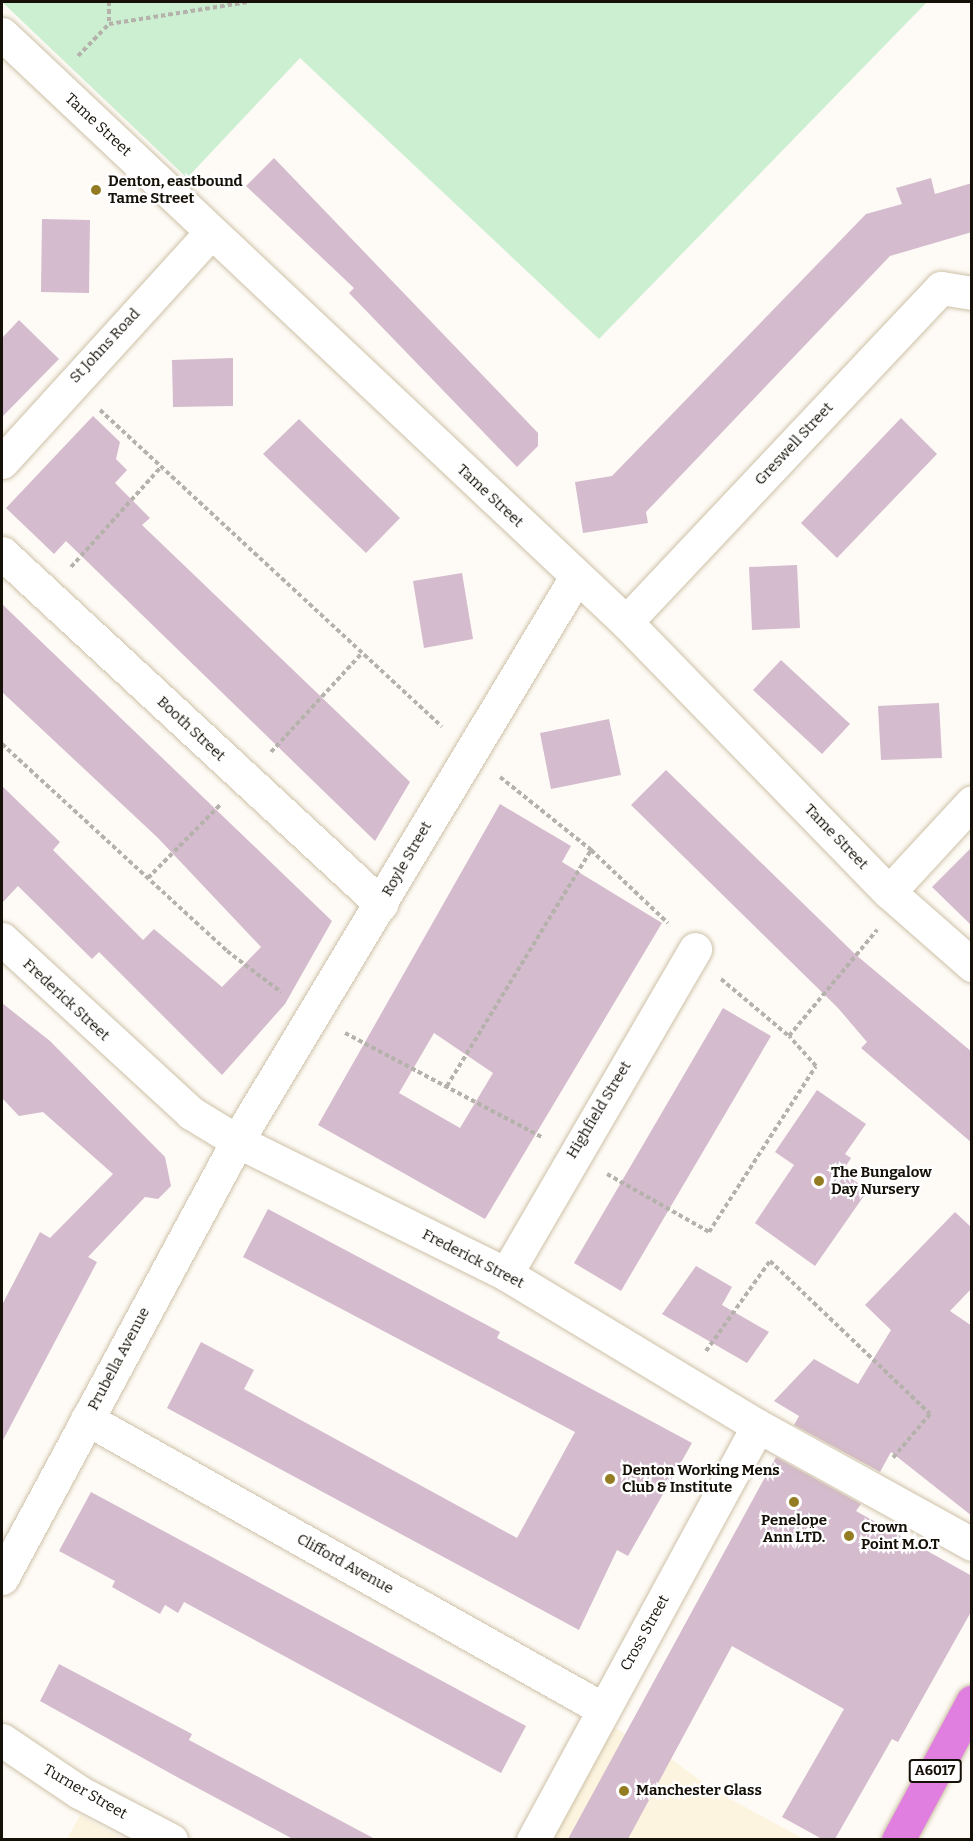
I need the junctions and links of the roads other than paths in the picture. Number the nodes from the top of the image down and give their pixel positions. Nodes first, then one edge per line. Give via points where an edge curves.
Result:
1 (2, 34) edge
2 (211, 232) junction
3 (972, 293) edge
4 (2, 462) edge
5 (2, 554) edge
6 (576, 577) junction
7 (626, 622) junction
8 (972, 802) edge
9 (889, 892) junction
10 (381, 904) junction
11 (2, 939) edge
12 (695, 949) dead end
13 (972, 965) edge
14 (237, 1141) junction
15 (506, 1274) junction
16 (87, 1419) junction
17 (758, 1426) junction
18 (972, 1544) edge
19 (2, 1578) edge
20 (972, 1702) edge
21 (603, 1709) junction
22 (2, 1740) edge
23 (171, 1839) edge
24 (533, 1839) edge
25 (898, 1839) edge

1 - 2 street, Tame Street
2 - 4 street, St Johns Road
2 - 6 street, Tame Street
3 - 7 street, Greswell Street via 941,288
5 - 10 street, Booth Street
6 - 7 street, Tame Street
6 - 10 street, Royle Street
7 - 9 street, Tame Street
8 - 9 street
9 - 13 street, Tame Street
10 - 14 street, Royle Street
11 - 14 street, Frederick Street via 154,1083
12 - 15 street, Highfield Street
14 - 15 street, Frederick Street
14 - 16 street, Prubella Avenue
15 - 17 street, Frederick Street
16 - 19 street, Prubella Avenue
16 - 21 street, Clifford Avenue
17 - 18 street, Frederick Street
17 - 21 street, Cross Street
20 - 25 highway, A6017
21 - 24 street, Cross Street
22 - 23 street, Turner Street via 79,1792

